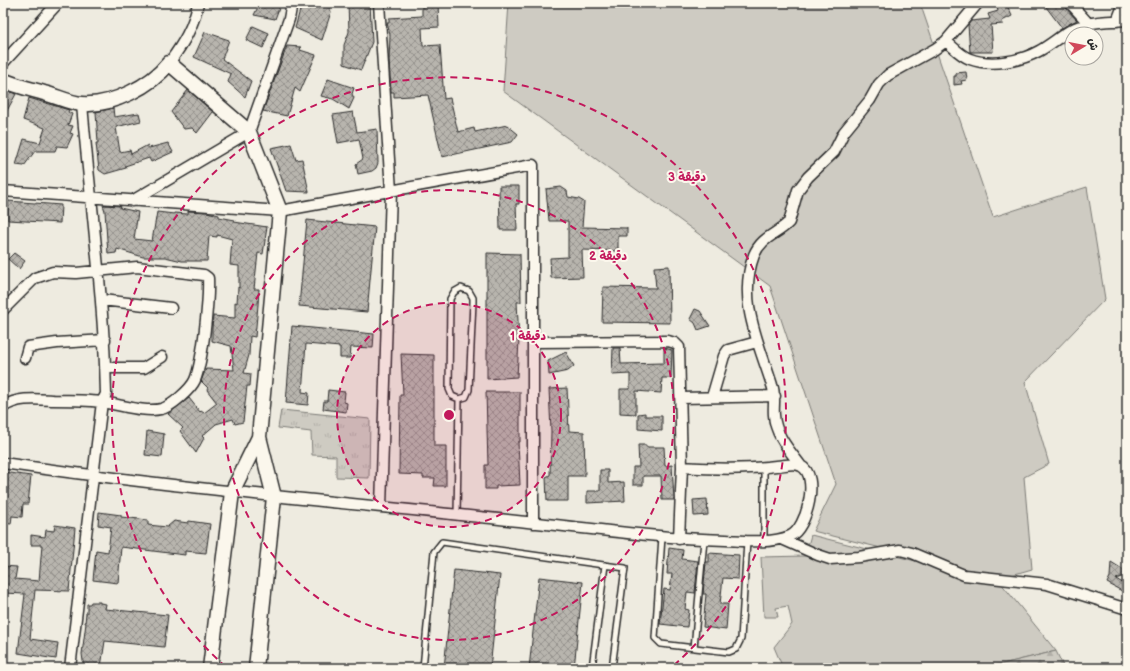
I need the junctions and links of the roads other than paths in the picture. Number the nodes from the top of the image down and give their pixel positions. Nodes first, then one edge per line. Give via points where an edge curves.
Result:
1 (58, 3) edge
2 (198, 3) edge
3 (292, 3) edge
4 (379, 3) edge
5 (978, 3) edge
6 (1070, 3) edge
7 (1124, 3) edge
8 (1122, 20) edge
9 (1089, 24) junction
10 (946, 41) junction
11 (3, 63) edge
12 (169, 63) junction
13 (3, 80) edge
14 (82, 104) junction
15 (250, 132) junction
16 (3, 191) edge
17 (390, 191) junction
18 (91, 197) junction
19 (132, 201) junction
20 (280, 211) junction
21 (100, 270) junction
22 (102, 300) junction
23 (171, 308) dead end
24 (3, 310) edge
25 (105, 340) junction
26 (533, 342) junction
27 (757, 342) junction
28 (162, 357) dead end
29 (25, 358) dead end
30 (105, 368) junction
31 (775, 396) junction
32 (712, 397) junction
33 (681, 398) junction
34 (459, 399) junction
35 (102, 402) junction
36 (3, 407) edge
37 (259, 437) junction
38 (3, 463) edge
39 (682, 466) junction
40 (801, 466) junction
41 (764, 468) junction
42 (93, 476) junction
43 (232, 492) junction
44 (274, 497) junction
45 (381, 507) junction
46 (457, 516) junction
47 (533, 523) junction
48 (662, 537) junction
49 (679, 539) junction
50 (782, 539) junction
51 (704, 540) junction
52 (747, 540) junction
53 (764, 541) junction
54 (605, 565) junction
55 (1127, 609) edge
56 (694, 648) junction
57 (70, 668) edge
58 (210, 668) edge
59 (256, 668) edge
60 (423, 668) edge
61 (592, 668) edge
62 (612, 668) edge

1 - 11 street
2 - 12 street via 190,31
3 - 15 street via 289,19
4 - 17 street
5 - 10 street
6 - 9 street
7 - 8 street
8 - 9 street
9 - 10 street via 1065,33 1040,51 1012,60 987,63 970,59
10 - 27 street via 888,75 879,84 870,100 844,132 834,152 798,190 790,222 772,233 755,254 748,287 752,326
12 - 14 street via 152,80 136,90 104,101
12 - 15 street
13 - 14 street
14 - 18 street
15 - 19 street
15 - 20 street
16 - 18 street
17 - 20 street
17 - 26 street via 533,165
17 - 45 street
18 - 19 street
18 - 21 street
19 - 20 street
20 - 37 street
21 - 22 street
21 - 24 street via 52,272 35,278
21 - 35 street via 137,267 198,274 208,278 200,360 195,380 186,393 162,409 153,410
22 - 23 street
22 - 25 street
25 - 29 street via 28,348
25 - 30 street
26 - 33 street via 675,342 679,347
26 - 47 street
27 - 31 street
27 - 32 street via 728,350
28 - 30 street via 144,368
30 - 35 street via 106,394
31 - 32 street
31 - 40 street via 776,425 782,440
32 - 33 street
33 - 39 street
34 - 34 lane via 466,397 469,390 473,302 472,294 461,288 454,292 450,299 449,389 452,396
34 - 46 lane
35 - 36 street via 19,400
35 - 42 street
37 - 43 street
37 - 44 street
38 - 42 street
39 - 41 street via 744,470
39 - 49 street
40 - 41 street via 792,464
40 - 50 street via 810,481 804,522 794,534
41 - 53 lane
42 - 43 street
42 - 57 street
43 - 44 street
43 - 58 street
44 - 45 street
44 - 59 street
45 - 46 street
46 - 47 street
47 - 48 street
48 - 49 street
48 - 56 lane via 655,638 661,644
49 - 51 street
50 - 53 street
50 - 55 street via 830,558 859,557 900,550 912,552 964,575 1047,584
51 - 52 street
51 - 56 lane
52 - 53 street
52 - 56 lane via 741,639 736,649 729,652
54 - 60 lane via 442,542 434,552
54 - 61 lane
54 - 62 lane via 625,568

